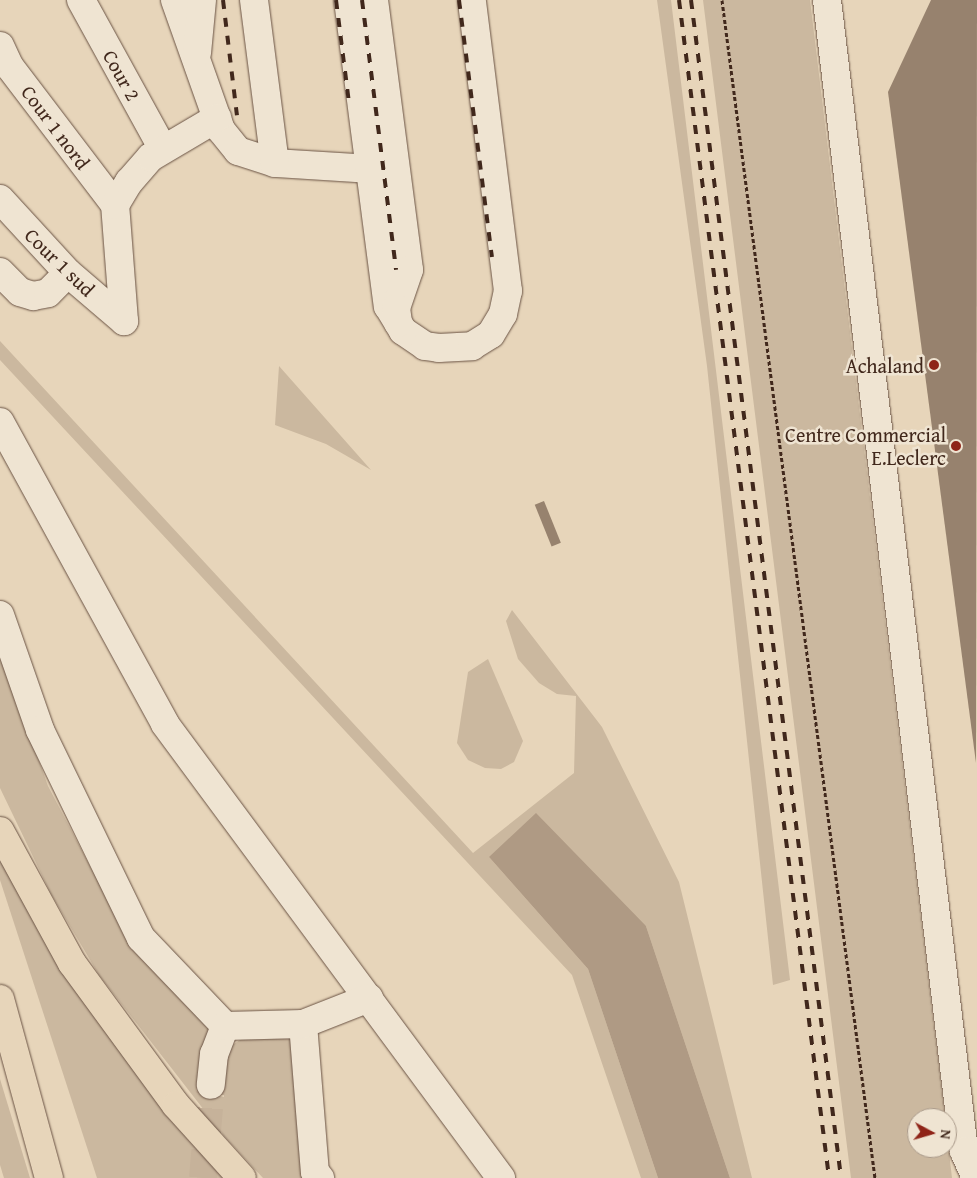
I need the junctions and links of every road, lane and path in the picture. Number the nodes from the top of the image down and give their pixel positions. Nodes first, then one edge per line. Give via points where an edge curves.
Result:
1 (81, 0) edge
2 (175, 0) edge
3 (202, 0) edge
4 (254, 0) edge
5 (348, 0) edge
6 (374, 0) edge
7 (472, 0) edge
8 (722, 0) edge
9 (827, 0) edge
10 (0, 46) edge
11 (197, 62) junction
12 (217, 118) junction
13 (163, 149) junction
14 (275, 163) junction
15 (370, 169) junction
16 (0, 199) edge
17 (115, 205) junction
18 (0, 272) edge
19 (68, 273) junction
20 (403, 331) junction
21 (0, 422) edge
22 (0, 615) edge
23 (0, 831) edge
24 (369, 998) junction
25 (0, 999) edge
26 (303, 1024) junction
27 (225, 1026) junction
28 (211, 1085) tunnel mouth
29 (49, 1178) edge
30 (242, 1178) edge
31 (320, 1178) edge
32 (501, 1178) edge
33 (875, 1178) edge
34 (976, 1178) edge

1 - 13 street, Cour 2
2 - 11 street
3 - 11 street
4 - 14 street
5 - 15 street
6 - 20 street via 409,270 396,308
7 - 20 street via 507,274 507,303 491,334 472,346 425,346
8 - 33 path
9 - 34 street via 964,1151
10 - 17 street, Cour 1 nord via 10,66
11 - 12 street
12 - 13 street
12 - 14 street via 228,142 238,151
13 - 17 street via 129,182
14 - 15 street
15 - 20 street via 388,306
16 - 19 street, Cour 1 sud
17 - 19 street, Cour 1 sud via 124,321
18 - 19 street via 20,292 33,296 48,293
21 - 24 street via 165,724
22 - 27 street via 40,730 141,938
23 - 30 highway via 72,963 176,1105
24 - 26 street
24 - 32 street
25 - 29 highway
26 - 27 street
26 - 31 street via 314,1172
27 - 28 street via 214,1054

